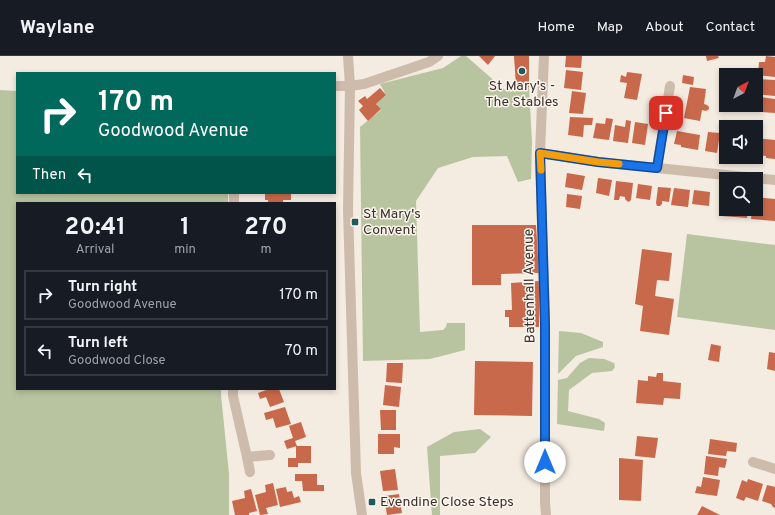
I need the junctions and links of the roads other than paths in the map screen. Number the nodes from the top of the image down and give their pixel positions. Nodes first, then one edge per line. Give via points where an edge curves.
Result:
1 (348, 56) edge
2 (438, 56) edge
3 (544, 56) edge
4 (336, 86) edge
5 (350, 86) junction
6 (670, 86) dead end
7 (540, 153) junction
8 (657, 168) junction
9 (775, 180) edge
10 (234, 390) edge
11 (270, 454) dead end
12 (247, 457) junction
13 (753, 462) dead end
14 (775, 469) edge
15 (250, 472) dead end
16 (362, 515) edge
17 (546, 515) edge

1 - 5 street
2 - 5 street via 429,62 378,80
3 - 7 street, Battenhall Avenue
4 - 5 street
5 - 16 street via 348,218 356,473
6 - 8 street
7 - 8 street
7 - 17 street, Battenhall Avenue via 545,324
8 - 9 street
10 - 12 street
11 - 12 street
12 - 15 street
13 - 14 street

